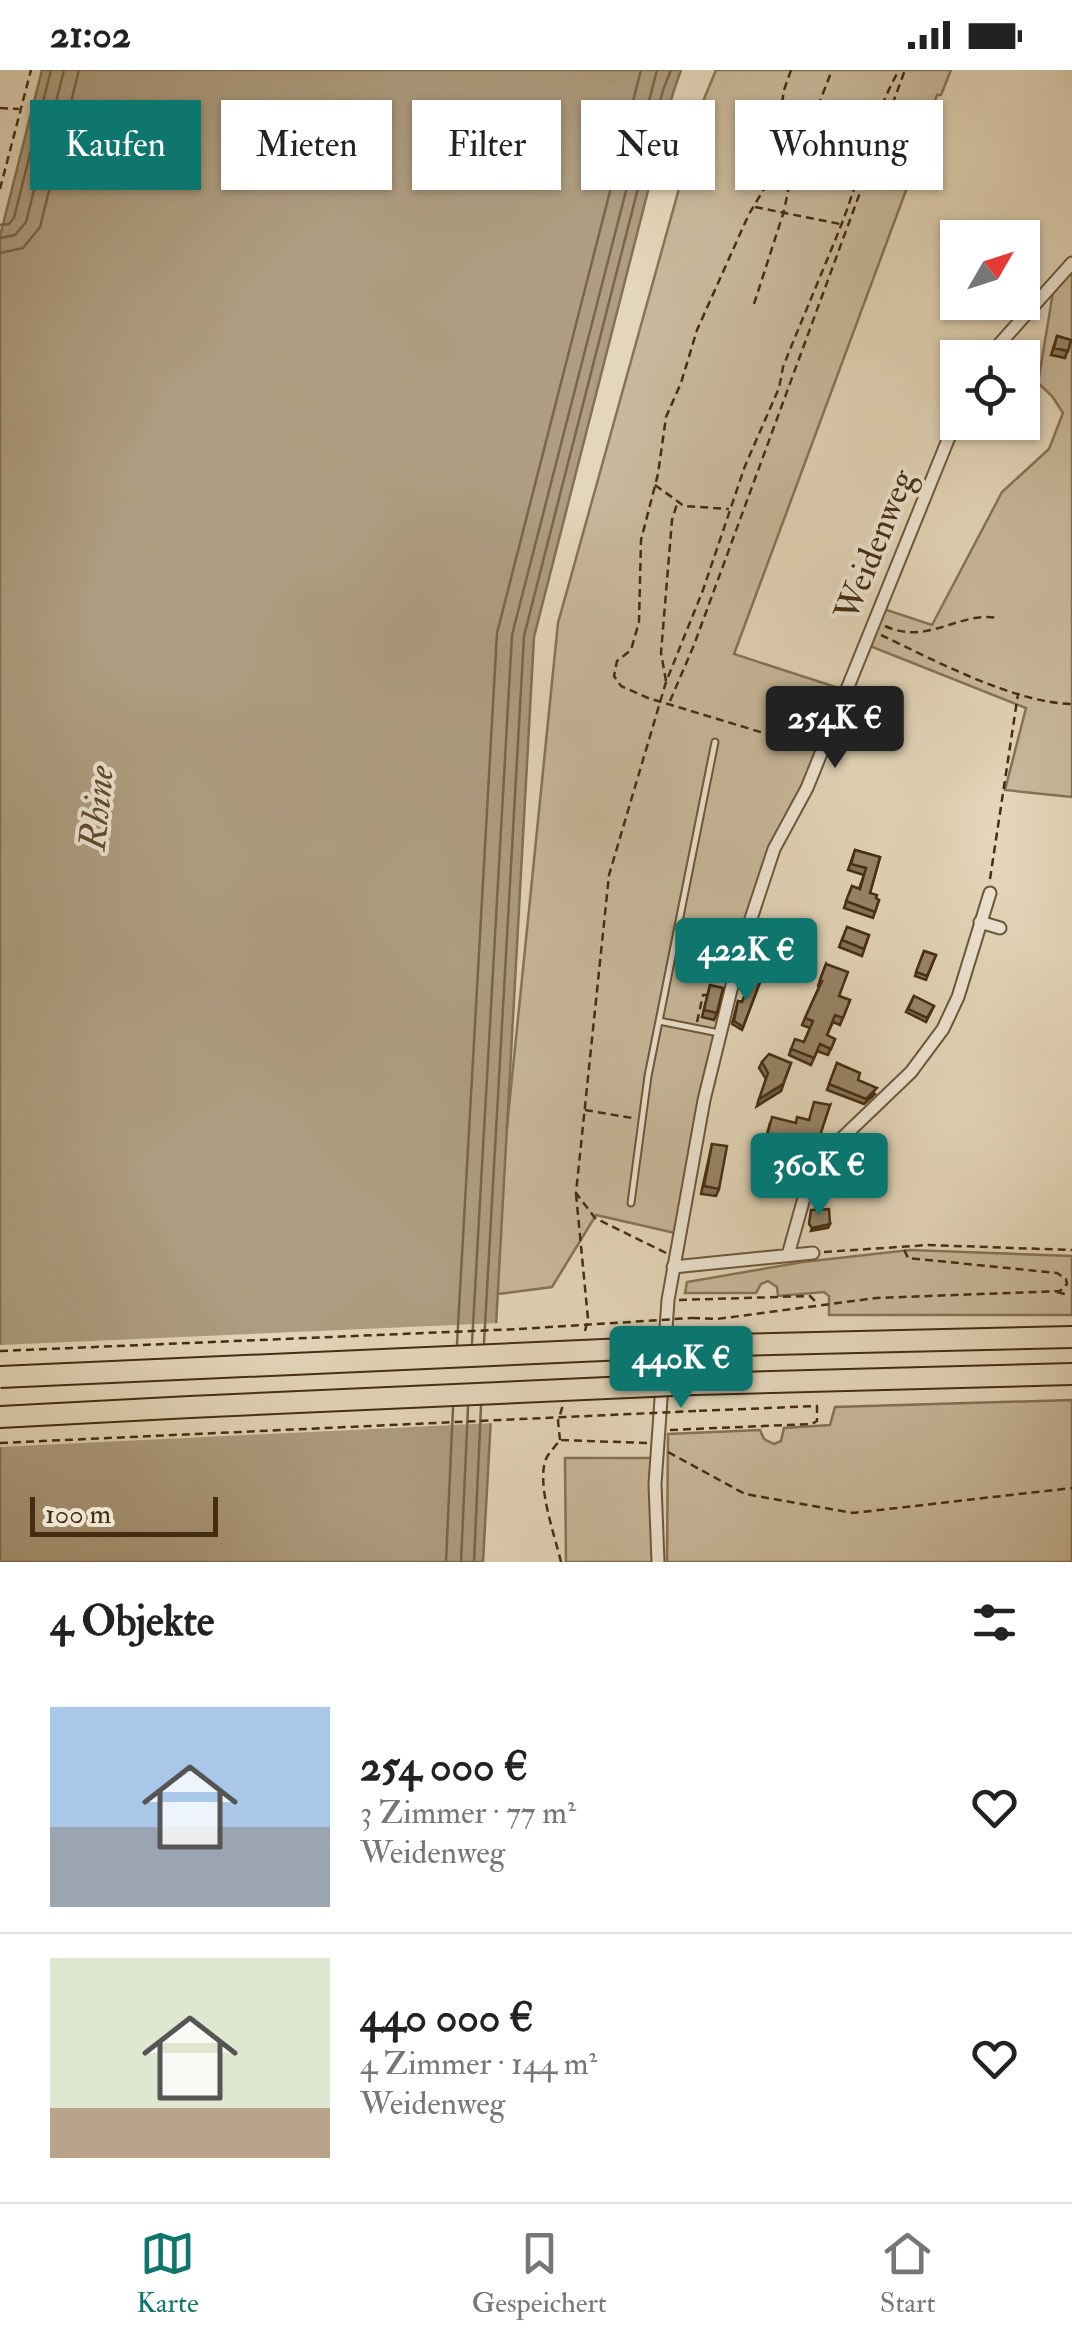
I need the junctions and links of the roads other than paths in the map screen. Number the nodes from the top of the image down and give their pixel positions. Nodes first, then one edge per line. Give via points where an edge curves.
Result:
1 (1072, 262) edge
2 (1003, 340) edge
3 (948, 440) edge
4 (716, 742) dead end
5 (990, 893) road end
6 (980, 922) junction
7 (1000, 928) dead end
8 (659, 1021) junction
9 (721, 1033) junction
10 (631, 1202) dead end
11 (813, 1253) road end
12 (788, 1255) junction
13 (674, 1262) junction
14 (1072, 1337) edge
15 (1072, 1374) edge
16 (0, 1377) edge
17 (0, 1417) edge
18 (658, 1562) edge

1 - 2 street
3 - 9 street, Weidenweg via 807,788 774,850
4 - 8 lane
5 - 6 street
6 - 7 street
6 - 12 street via 943,1030 911,1072 810,1173
8 - 9 lane
8 - 10 lane
9 - 13 street, Weidenweg
11 - 12 street
12 - 13 street
13 - 18 street, Weidenweg via 658,1440
14 - 16 highway, bridge via 693,1346
15 - 17 highway, bridge via 695,1384

